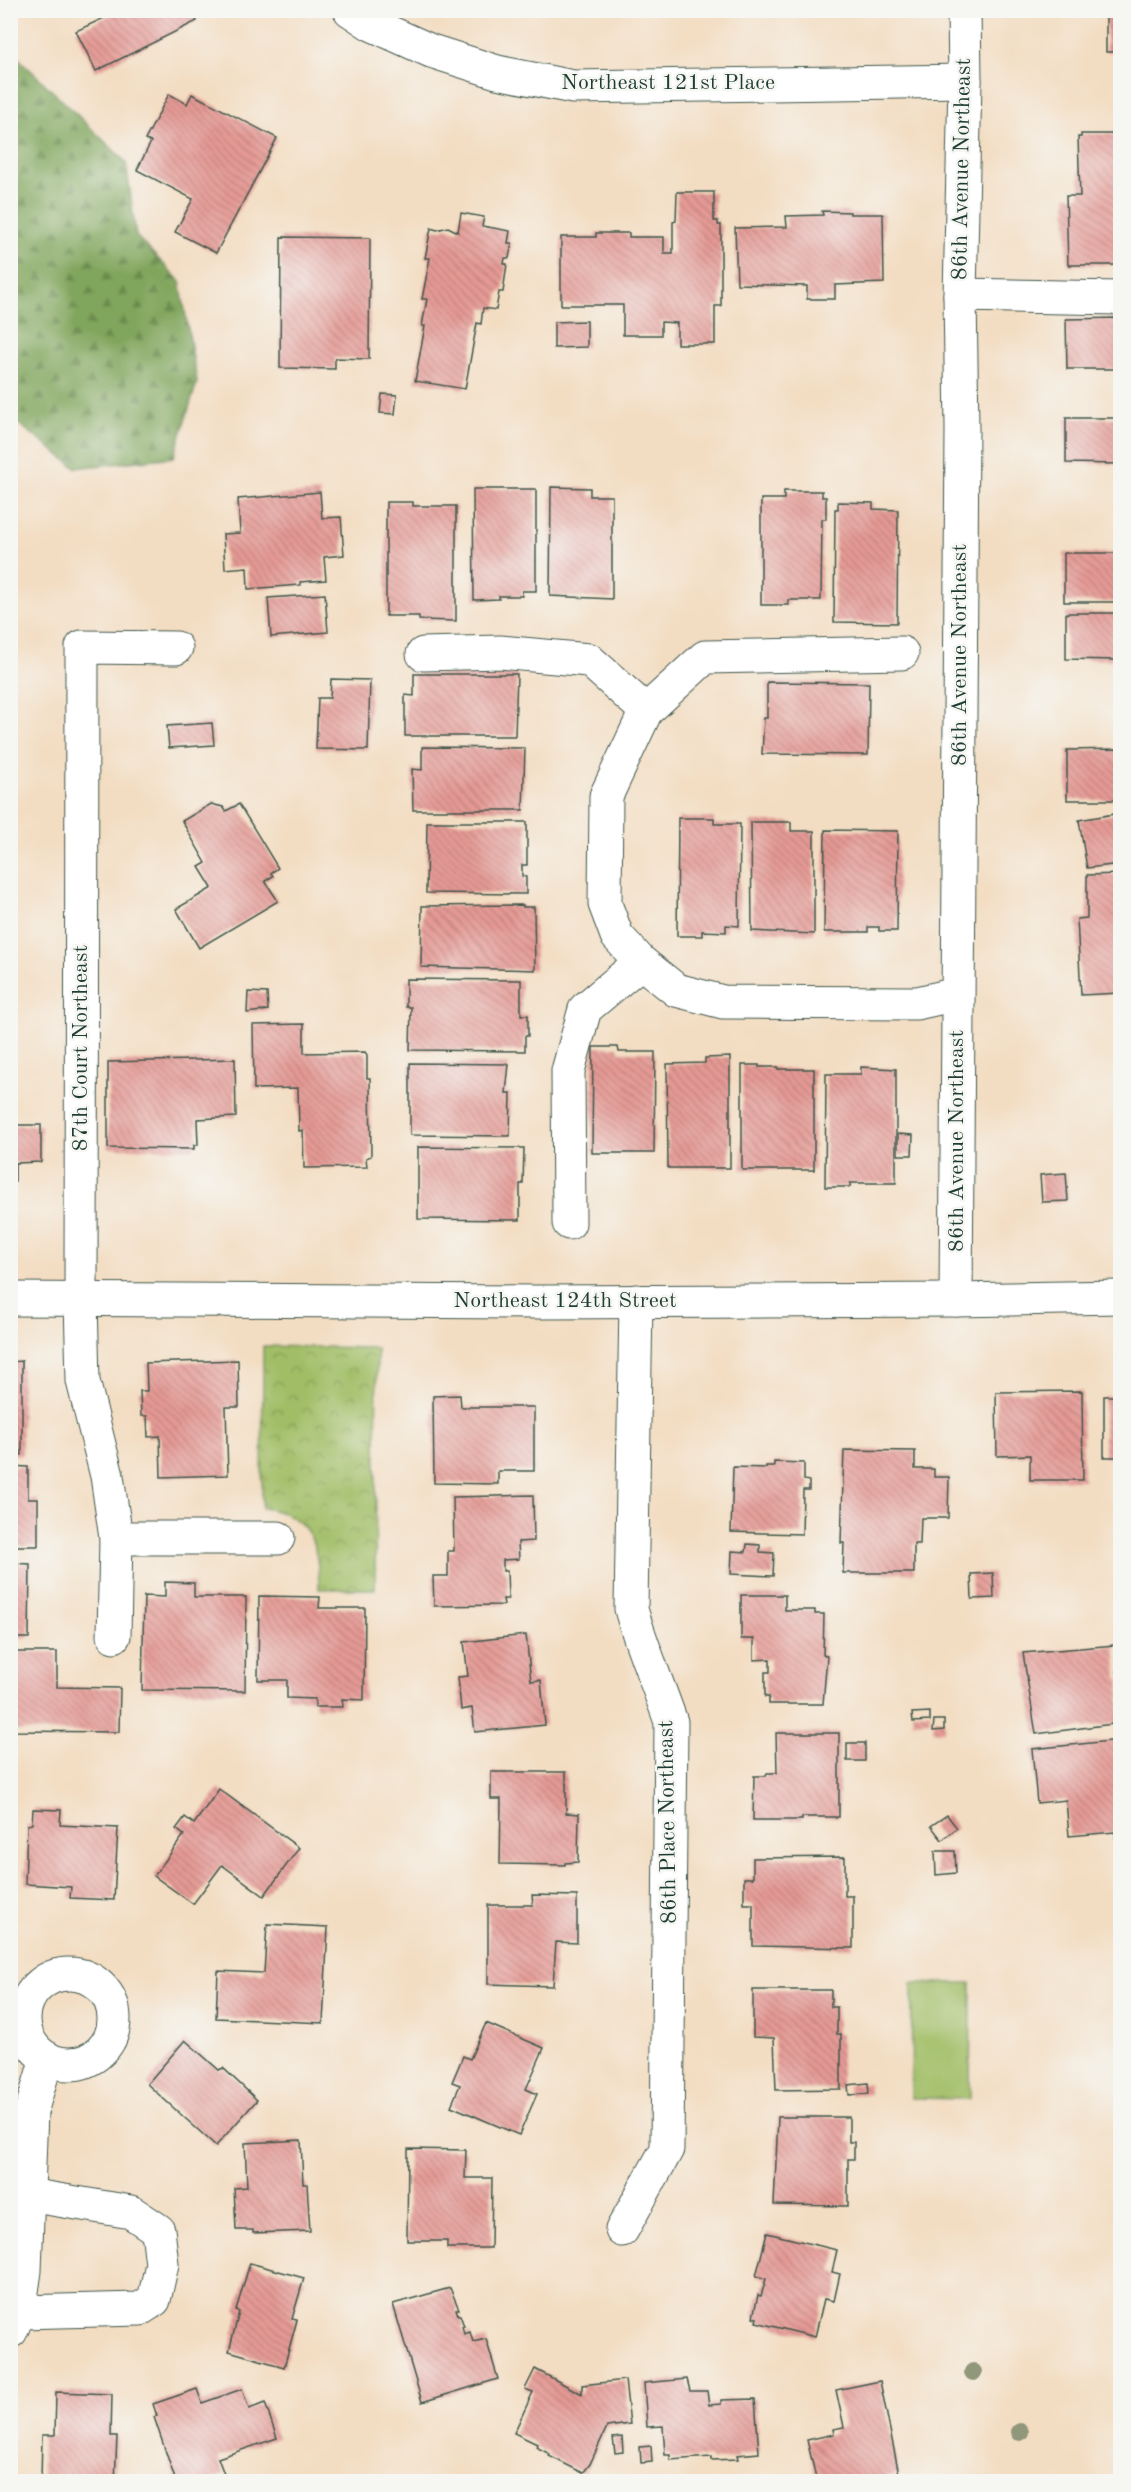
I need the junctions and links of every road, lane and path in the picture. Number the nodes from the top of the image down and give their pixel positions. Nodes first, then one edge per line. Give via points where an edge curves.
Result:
1 (350, 10) edge
2 (964, 10) edge
3 (965, 81) junction
4 (960, 295) junction
5 (1120, 298) edge
6 (176, 648) dead end
7 (902, 653) dead end
8 (423, 654) dead end
9 (646, 711) junction
10 (641, 962) junction
11 (957, 994) junction
12 (569, 1223) dead end
13 (1120, 1297) edge
14 (10, 1299) edge
15 (636, 1300) junction
16 (956, 1300) junction
17 (81, 1301) junction
18 (116, 1538) junction
19 (278, 1538) dead end
20 (114, 1636) dead end
21 (47, 2058) dead end
22 (28, 2195) junction
23 (622, 2230) dead end
24 (15, 2322) edge

1 - 3 street, Northeast 121st Place via 371,24 431,51 497,72 573,87
2 - 3 street, 86th Avenue Northeast
3 - 4 street, 86th Avenue Northeast
4 - 5 street
4 - 11 street, 86th Avenue Northeast
6 - 17 street, 87th Court Northeast via 82,647
7 - 9 street via 705,657
8 - 9 street via 500,652 589,660
9 - 10 street via 606,796 605,904 617,936
10 - 11 street via 676,990 723,1002 917,1003
10 - 12 street via 585,1009 568,1071
11 - 16 street, 86th Avenue Northeast
13 - 16 street, Northeast 124th Street
14 - 17 street, Northeast 124th Street
15 - 16 street, Northeast 124th Street
15 - 17 street, Northeast 124th Street
15 - 23 street, 86th Place Northeast via 632,1609 671,1722 668,2150
17 - 18 street, 87th Court Northeast via 83,1381 107,1476
18 - 19 street
18 - 20 street, 87th Court Northeast
21 - 22 street via 31,2112
22 - 24 street via 25,2271
22 - 24 street via 131,2212 158,2230 162,2264 154,2300 140,2309

